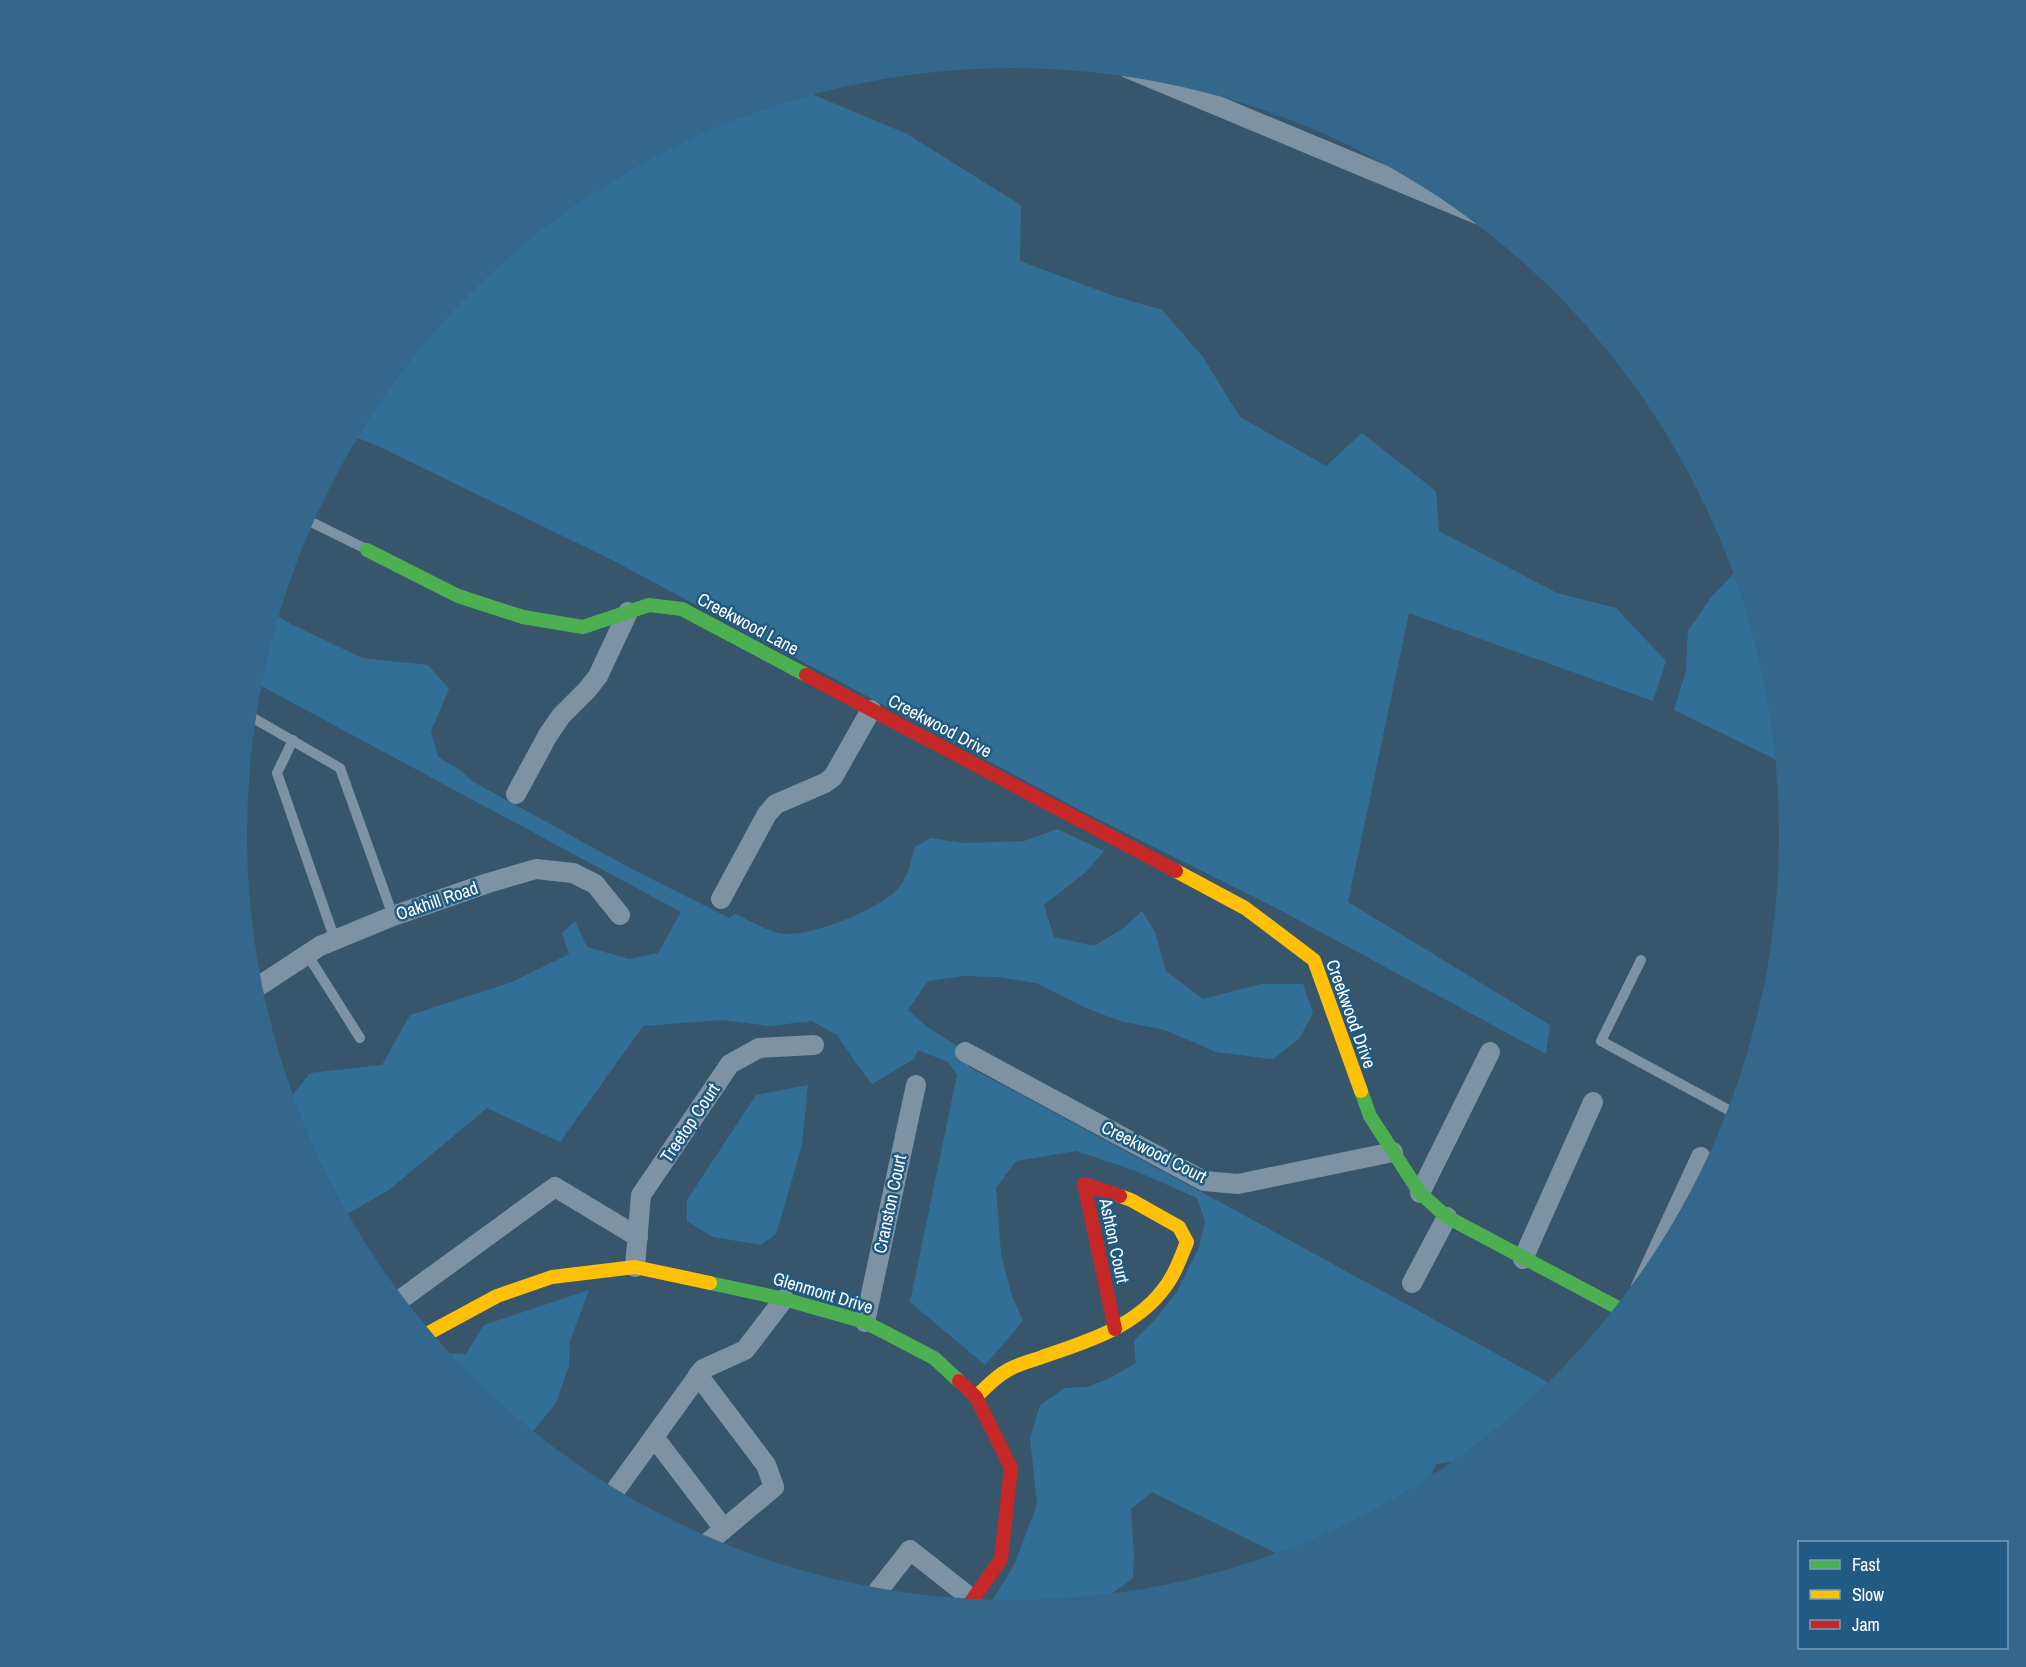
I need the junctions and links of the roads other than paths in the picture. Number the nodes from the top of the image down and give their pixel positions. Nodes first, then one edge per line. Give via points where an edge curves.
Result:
1 (1160, 82) edge
2 (1443, 200) edge
3 (313, 523) edge
4 (367, 550) joint
5 (628, 612) junction
6 (871, 710) junction
7 (256, 720) edge
8 (293, 740) junction
9 (516, 794) dead end
10 (721, 899) dead end
11 (620, 915) dead end
12 (393, 916) junction
13 (335, 940) junction
14 (307, 954) junction
15 (1641, 960) dead end
16 (262, 984) edge
17 (360, 1038) dead end
18 (814, 1045) dead end
19 (965, 1052) dead end
20 (1490, 1052) dead end
21 (916, 1085) dead end
22 (1593, 1102) dead end
23 (1728, 1109) edge
24 (1393, 1152) junction
25 (1701, 1157) dead end
26 (1420, 1193) junction
27 (1447, 1217) junction
28 (1665, 1234) edge
29 (638, 1237) junction
30 (1523, 1259) junction
31 (635, 1267) junction
32 (1412, 1283) dead end
33 (404, 1298) edge
34 (784, 1299) junction
35 (1616, 1307) edge
36 (865, 1322) junction
37 (1115, 1329) junction
38 (431, 1332) edge
39 (698, 1376) junction
40 (976, 1397) junction
41 (654, 1437) junction
42 (617, 1489) edge
43 (724, 1529) junction
44 (713, 1538) edge
45 (881, 1588) edge
46 (966, 1598) edge
47 (973, 1598) edge

1 - 2 street
3 - 4 lane
4 - 5 street, Creekwood Lane via 458,596 523,617 584,627
5 - 6 street, Creekwood Lane via 649,605 682,609
5 - 9 street via 598,676 561,716
6 - 10 street via 833,777 776,804 767,814
6 - 24 street, Creekwood Drive via 1245,908 1314,960 1370,1116
7 - 8 lane
8 - 12 lane via 340,768
8 - 13 lane via 277,773
11 - 12 street, Oakhill Road via 588,880 573,873 536,869
12 - 13 street, Oakhill Road
13 - 14 street, Oakhill Road
14 - 16 street, Oakhill Road
14 - 17 lane
15 - 23 lane via 1601,1041
18 - 29 street, Treetop Court via 759,1048 730,1064 641,1195
19 - 24 street, Creekwood Court via 1204,1181 1238,1184
20 - 26 street
21 - 36 street, Cranston Court
22 - 30 street
24 - 26 street, Creekwood Drive
25 - 28 street
26 - 27 street, Creekwood Drive
27 - 30 street, Creekwood Drive
27 - 32 street
29 - 31 street, Treetop Court
29 - 33 street via 555,1187
30 - 35 street, Creekwood Drive
31 - 34 street, Glenmont Drive
31 - 38 street, Glenmont Drive via 552,1277 497,1296
34 - 36 street, Glenmont Drive
34 - 39 street via 745,1350 703,1369
36 - 40 street, Glenmont Drive via 934,1358
37 - 37 street, Ashton Court via 1139,1316 1161,1296 1181,1263 1187,1242 1179,1227 1141,1205 1084,1184
37 - 40 street, Ashton Court via 1001,1373
39 - 41 street
39 - 43 street via 766,1465 774,1487
40 - 47 street, Glenmont Drive via 1011,1468 1001,1559
41 - 42 street
41 - 43 street
43 - 44 street
45 - 46 street via 910,1550

